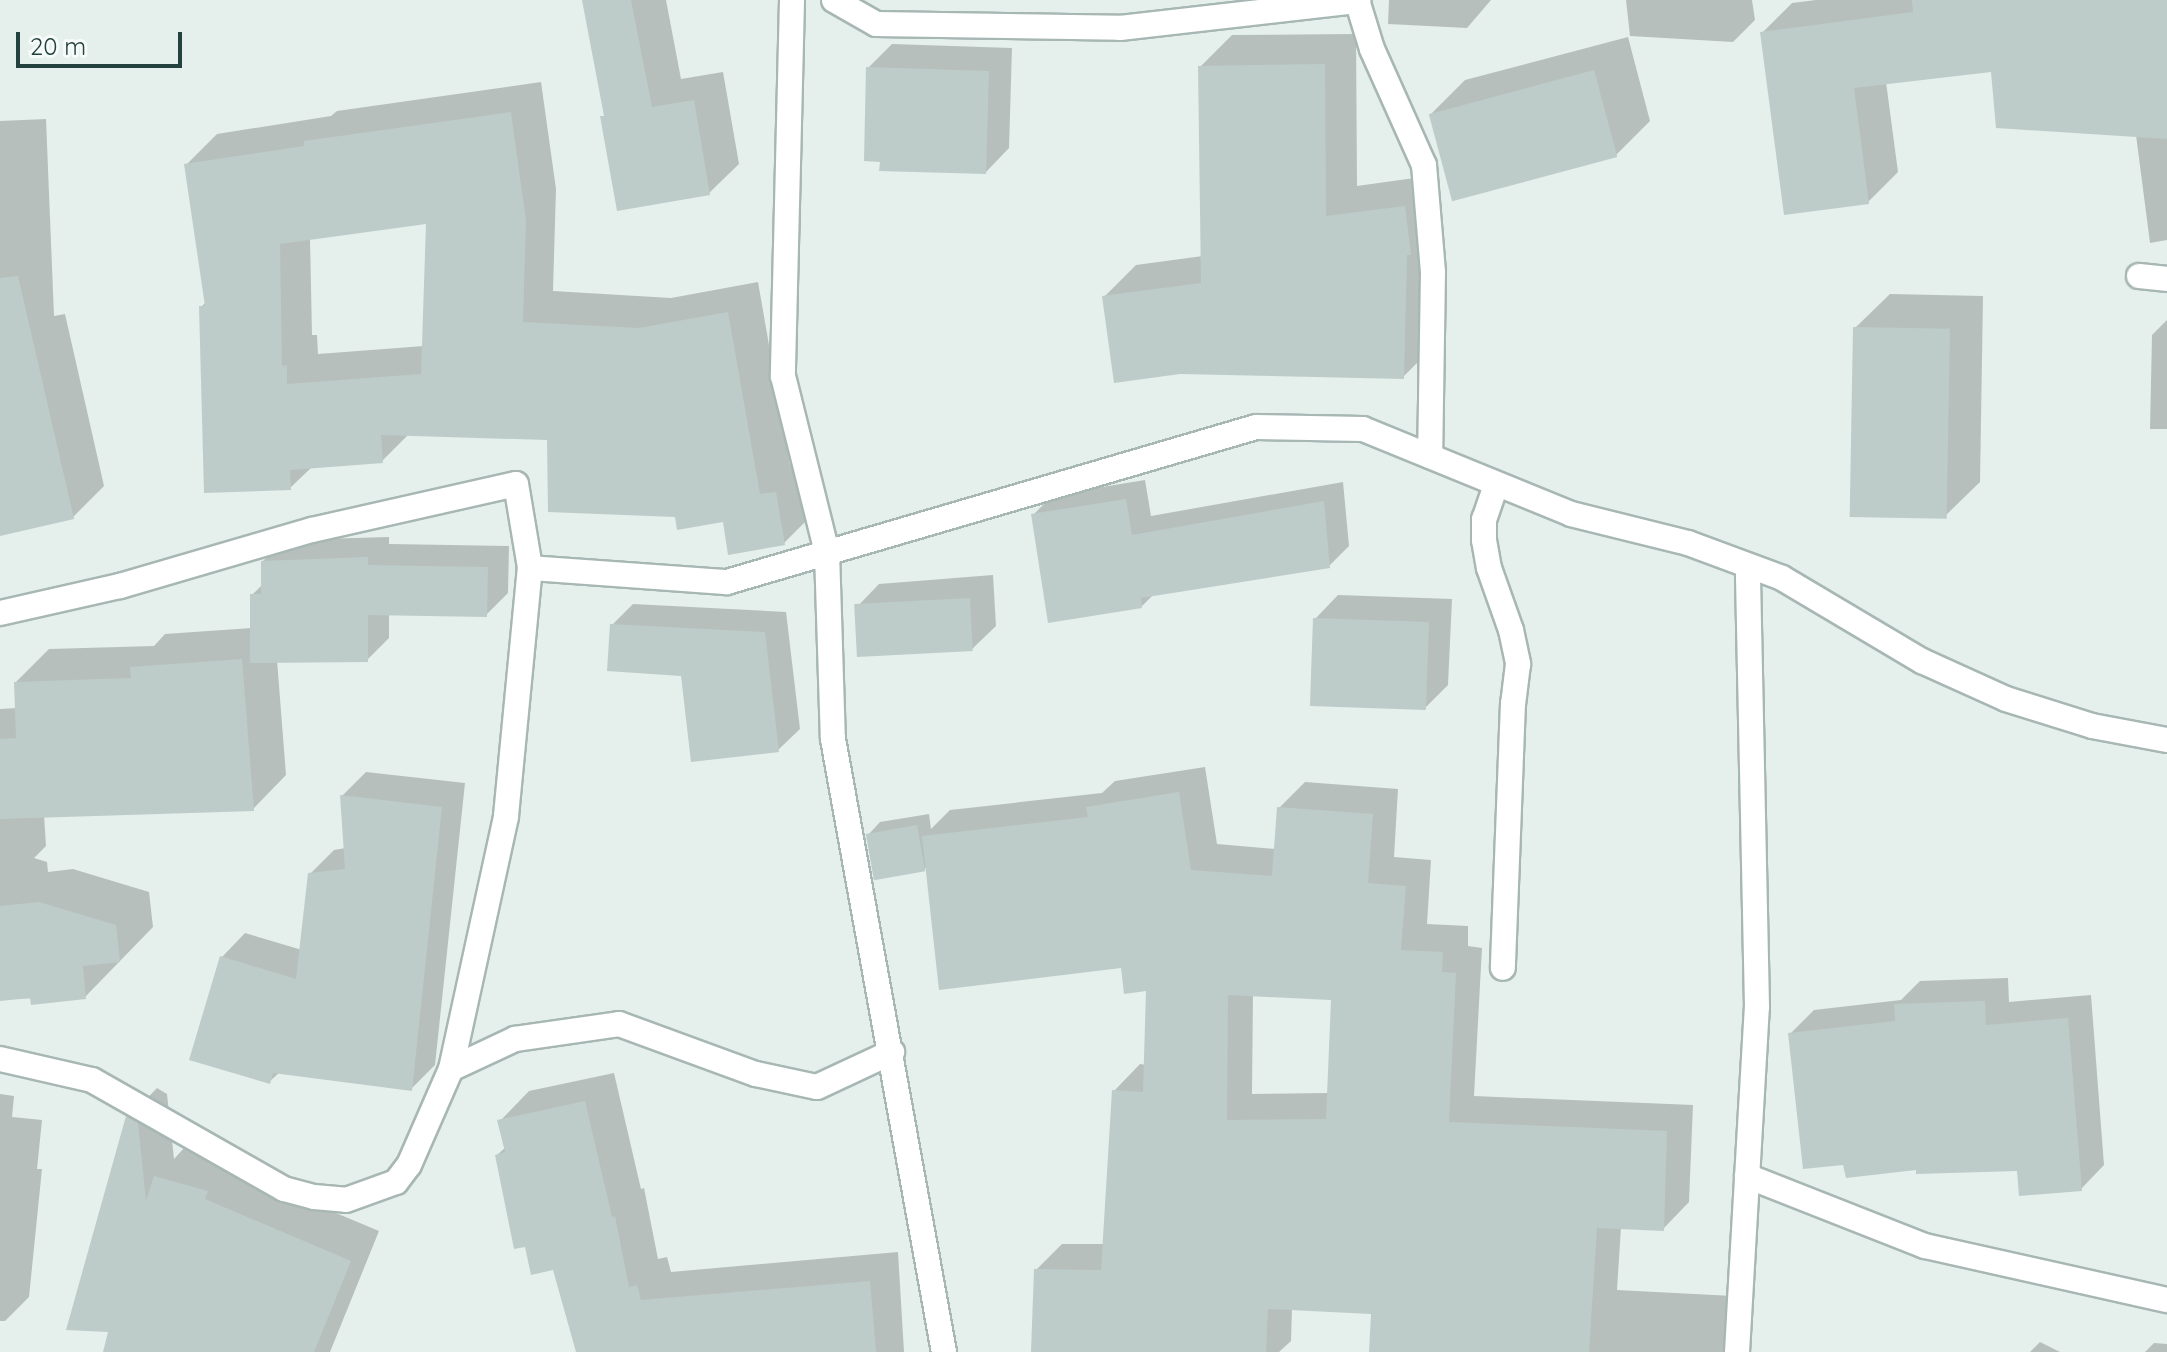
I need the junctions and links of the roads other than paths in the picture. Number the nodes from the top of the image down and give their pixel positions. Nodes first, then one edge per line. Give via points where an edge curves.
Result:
1 (792, 0) edge
2 (834, 0) edge
3 (1358, 0) edge
4 (2139, 276) dead end
5 (2167, 279) edge
6 (1430, 456) junction
7 (1496, 485) junction
8 (827, 552) junction
9 (1748, 566) junction
10 (530, 568) junction
11 (0, 613) edge
12 (2167, 740) edge
13 (1503, 968) dead end
14 (892, 1052) junction
15 (0, 1059) edge
16 (451, 1069) junction
17 (1747, 1176) junction
18 (2167, 1300) edge
19 (944, 1352) edge
20 (1737, 1352) edge

1 - 8 street via 783,376
2 - 3 street via 876,24 1120,28
3 - 6 street via 1372,49 1424,165 1433,272
4 - 5 street
6 - 7 street
6 - 8 street via 1363,429 1256,427
7 - 9 street via 1571,514 1688,543
7 - 13 street via 1484,519 1484,540 1518,664
8 - 10 street via 727,582
8 - 14 street via 833,739
9 - 12 street via 1782,578 1922,661 2006,699 2092,726
9 - 17 street via 1757,1007
10 - 11 street via 516,484 312,530 120,586
10 - 16 street via 506,816
14 - 16 street via 817,1087 756,1074 619,1024 515,1039
14 - 19 street
15 - 16 street via 92,1080 284,1189 346,1200 396,1182 409,1165
17 - 18 street via 1925,1246
17 - 20 street

